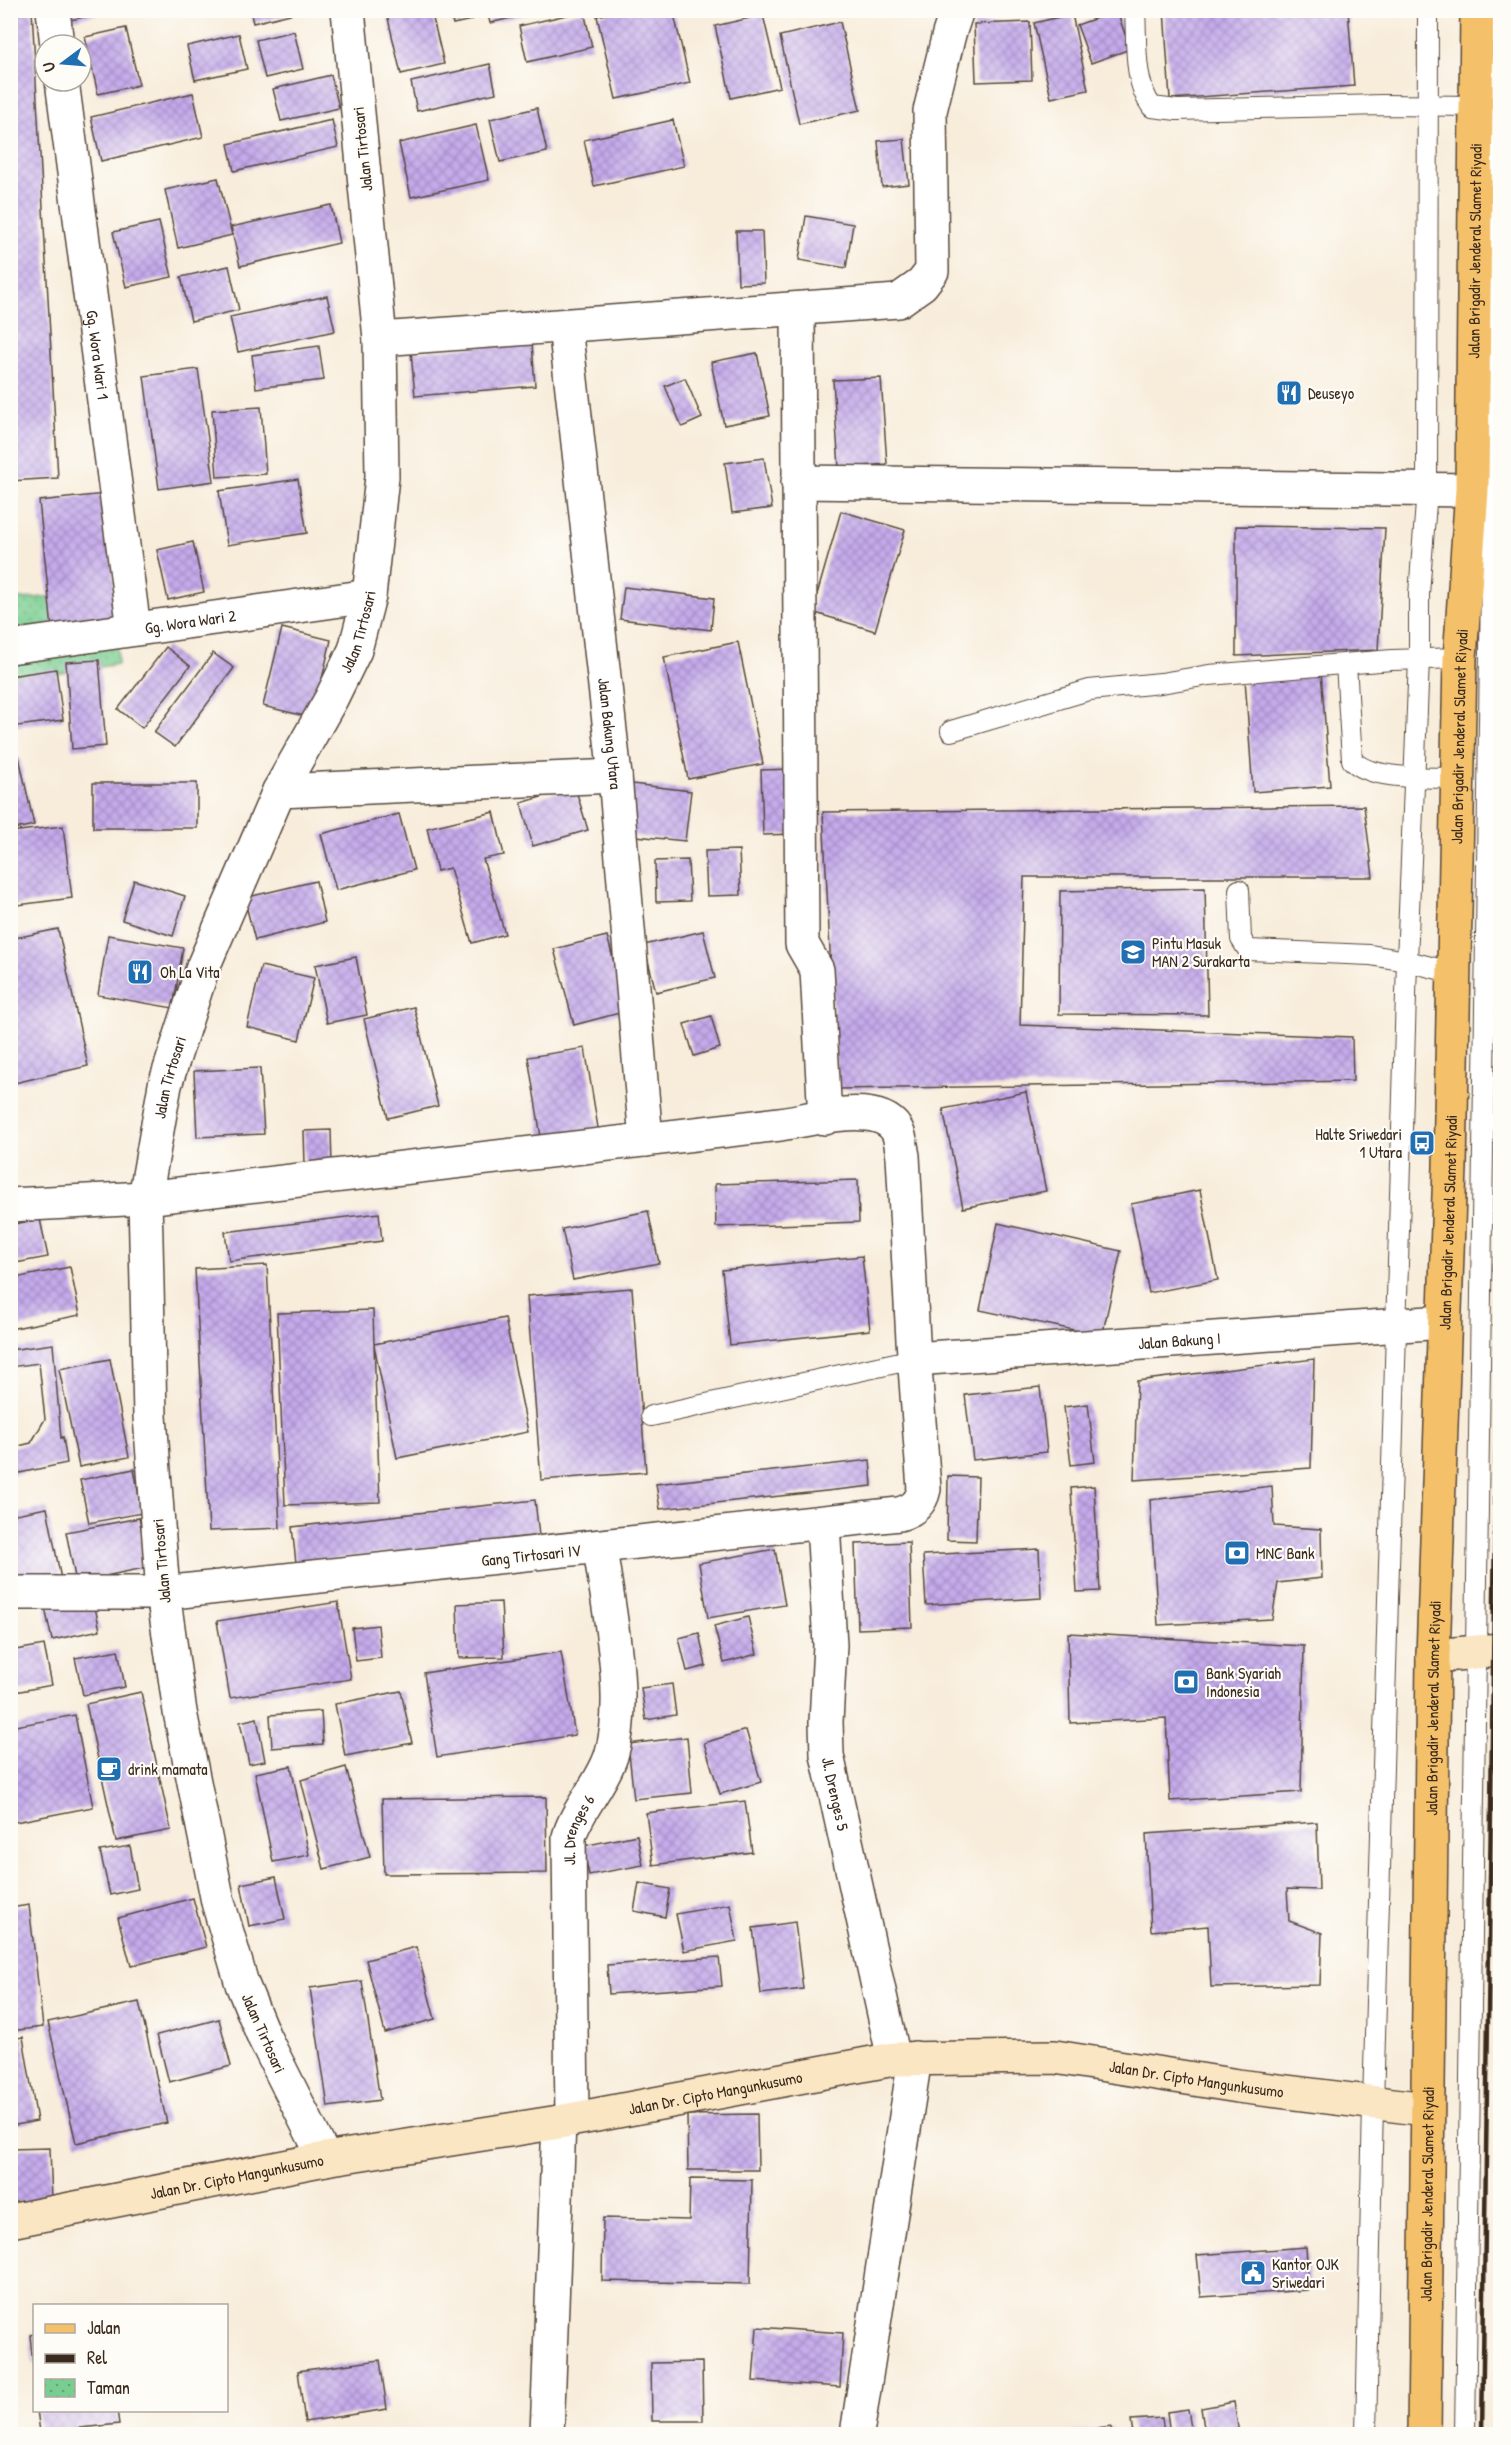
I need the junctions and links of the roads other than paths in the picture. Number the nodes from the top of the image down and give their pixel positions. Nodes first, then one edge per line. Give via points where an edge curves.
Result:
1 (53, 10) edge
2 (348, 10) edge
3 (957, 10) edge
4 (1135, 10) edge
5 (1428, 10) edge
6 (1477, 10) edge
7 (1499, 10) edge
8 (56, 33) edge
9 (64, 93) edge
10 (1427, 105) junction
11 (1475, 106) junction
12 (798, 310) junction
13 (565, 326) junction
14 (380, 339) junction
15 (798, 482) junction
16 (1427, 490) junction
17 (1472, 490) junction
18 (369, 596) junction
19 (134, 629) junction
20 (10, 647) edge
21 (1460, 658) junction
22 (1419, 659) junction
23 (1346, 664) junction
24 (951, 731) dead end
25 (615, 776) junction
26 (1415, 777) junction
27 (1458, 778) junction
28 (279, 790) junction
29 (1239, 890) dead end
30 (1407, 961) junction
31 (1454, 973) junction
32 (825, 1118) junction
33 (646, 1140) junction
34 (145, 1198) junction
35 (10, 1205) edge
36 (1443, 1322) junction
37 (1398, 1326) junction
38 (914, 1359) junction
39 (651, 1416) dead end
40 (823, 1523) junction
41 (600, 1548) junction
42 (10, 1593) edge
43 (163, 1593) junction
44 (1488, 1651) edge
45 (1433, 1656) junction
46 (904, 2058) junction
47 (1373, 2103) junction
48 (1426, 2109) junction
49 (566, 2121) junction
50 (325, 2159) junction
51 (10, 2221) edge
52 (547, 2434) edge
53 (857, 2434) edge
54 (1366, 2434) edge
55 (1424, 2434) edge
56 (1465, 2434) edge

1 - 8 street
2 - 14 street, Jalan Tirtosari
3 - 12 street via 930,111 932,271 922,284 898,301
4 - 10 lane via 1140,72 1145,97 1152,106 1177,110
5 - 10 lane
6 - 11 main road, Jalan Brigadir Jenderal Slamet Riyadi
7 - 44 lane
9 - 19 street, Gg. Wora Wari 1
10 - 11 lane
10 - 16 lane
11 - 17 main road, Jalan Brigadir Jenderal Slamet Riyadi
12 - 13 street
12 - 15 street
13 - 14 street
13 - 25 street, Jalan Bakung Utara
14 - 18 street, Jalan Tirtosari via 382,477
15 - 16 street
15 - 32 street via 802,944 817,970
16 - 17 street
16 - 22 lane via 1419,594
17 - 21 main road, Jalan Brigadir Jenderal Slamet Riyadi
18 - 19 street, Gg. Wora Wari 2
18 - 28 street, Jalan Tirtosari via 355,650
19 - 20 street, Gg. Wora Wari 2
21 - 22 lane
21 - 27 main road, Jalan Brigadir Jenderal Slamet Riyadi
22 - 23 lane
22 - 26 lane
23 - 24 lane via 1089,690
23 - 26 lane via 1352,760 1364,770
25 - 28 street
25 - 33 street, Jalan Bakung Utara
26 - 27 lane
26 - 30 lane
27 - 31 main road, Jalan Brigadir Jenderal Slamet Riyadi
28 - 34 street, Jalan Tirtosari via 203,967 165,1084
29 - 30 lane via 1240,939 1248,950 1370,955
30 - 31 lane
30 - 37 lane
31 - 36 main road, Jalan Brigadir Jenderal Slamet Riyadi
32 - 33 street
32 - 38 street via 860,1112 885,1118 897,1131 903,1156
33 - 34 street
34 - 35 street
34 - 43 street, Jalan Tirtosari via 148,1382
36 - 37 street, Jalan Bakung I
36 - 45 main road, Jalan Brigadir Jenderal Slamet Riyadi
37 - 38 street, Jalan Bakung I
37 - 47 lane
38 - 39 lane
38 - 40 street, Gang Tirtosari IV via 924,1489 921,1499 909,1512
40 - 41 street, Gang Tirtosari IV
40 - 46 street, Jl. Drenges 5 via 830,1635 827,1755
41 - 43 street, Gang Tirtosari IV
41 - 49 street, Jl. Drenges 6 via 616,1672 617,1723 610,1758 570,1837
42 - 43 street, Gang Tirtosari IV
43 - 50 street, Jalan Tirtosari via 180,1712 224,1922 255,2016
44 - 45 main road
44 - 56 lane
45 - 48 main road, Jalan Brigadir Jenderal Slamet Riyadi
46 - 47 main road, Jalan Dr. Cipto Mangunkusumo via 1055,2057
46 - 49 main road, Jalan Dr. Cipto Mangunkusumo
46 - 53 street
47 - 48 main road, Jalan Dr. Cipto Mangunkusumo
47 - 54 lane
48 - 55 main road, Jalan Brigadir Jenderal Slamet Riyadi
49 - 50 main road, Jalan Dr. Cipto Mangunkusumo
49 - 52 street, Jl. Drenges 6
50 - 51 main road, Jalan Dr. Cipto Mangunkusumo

